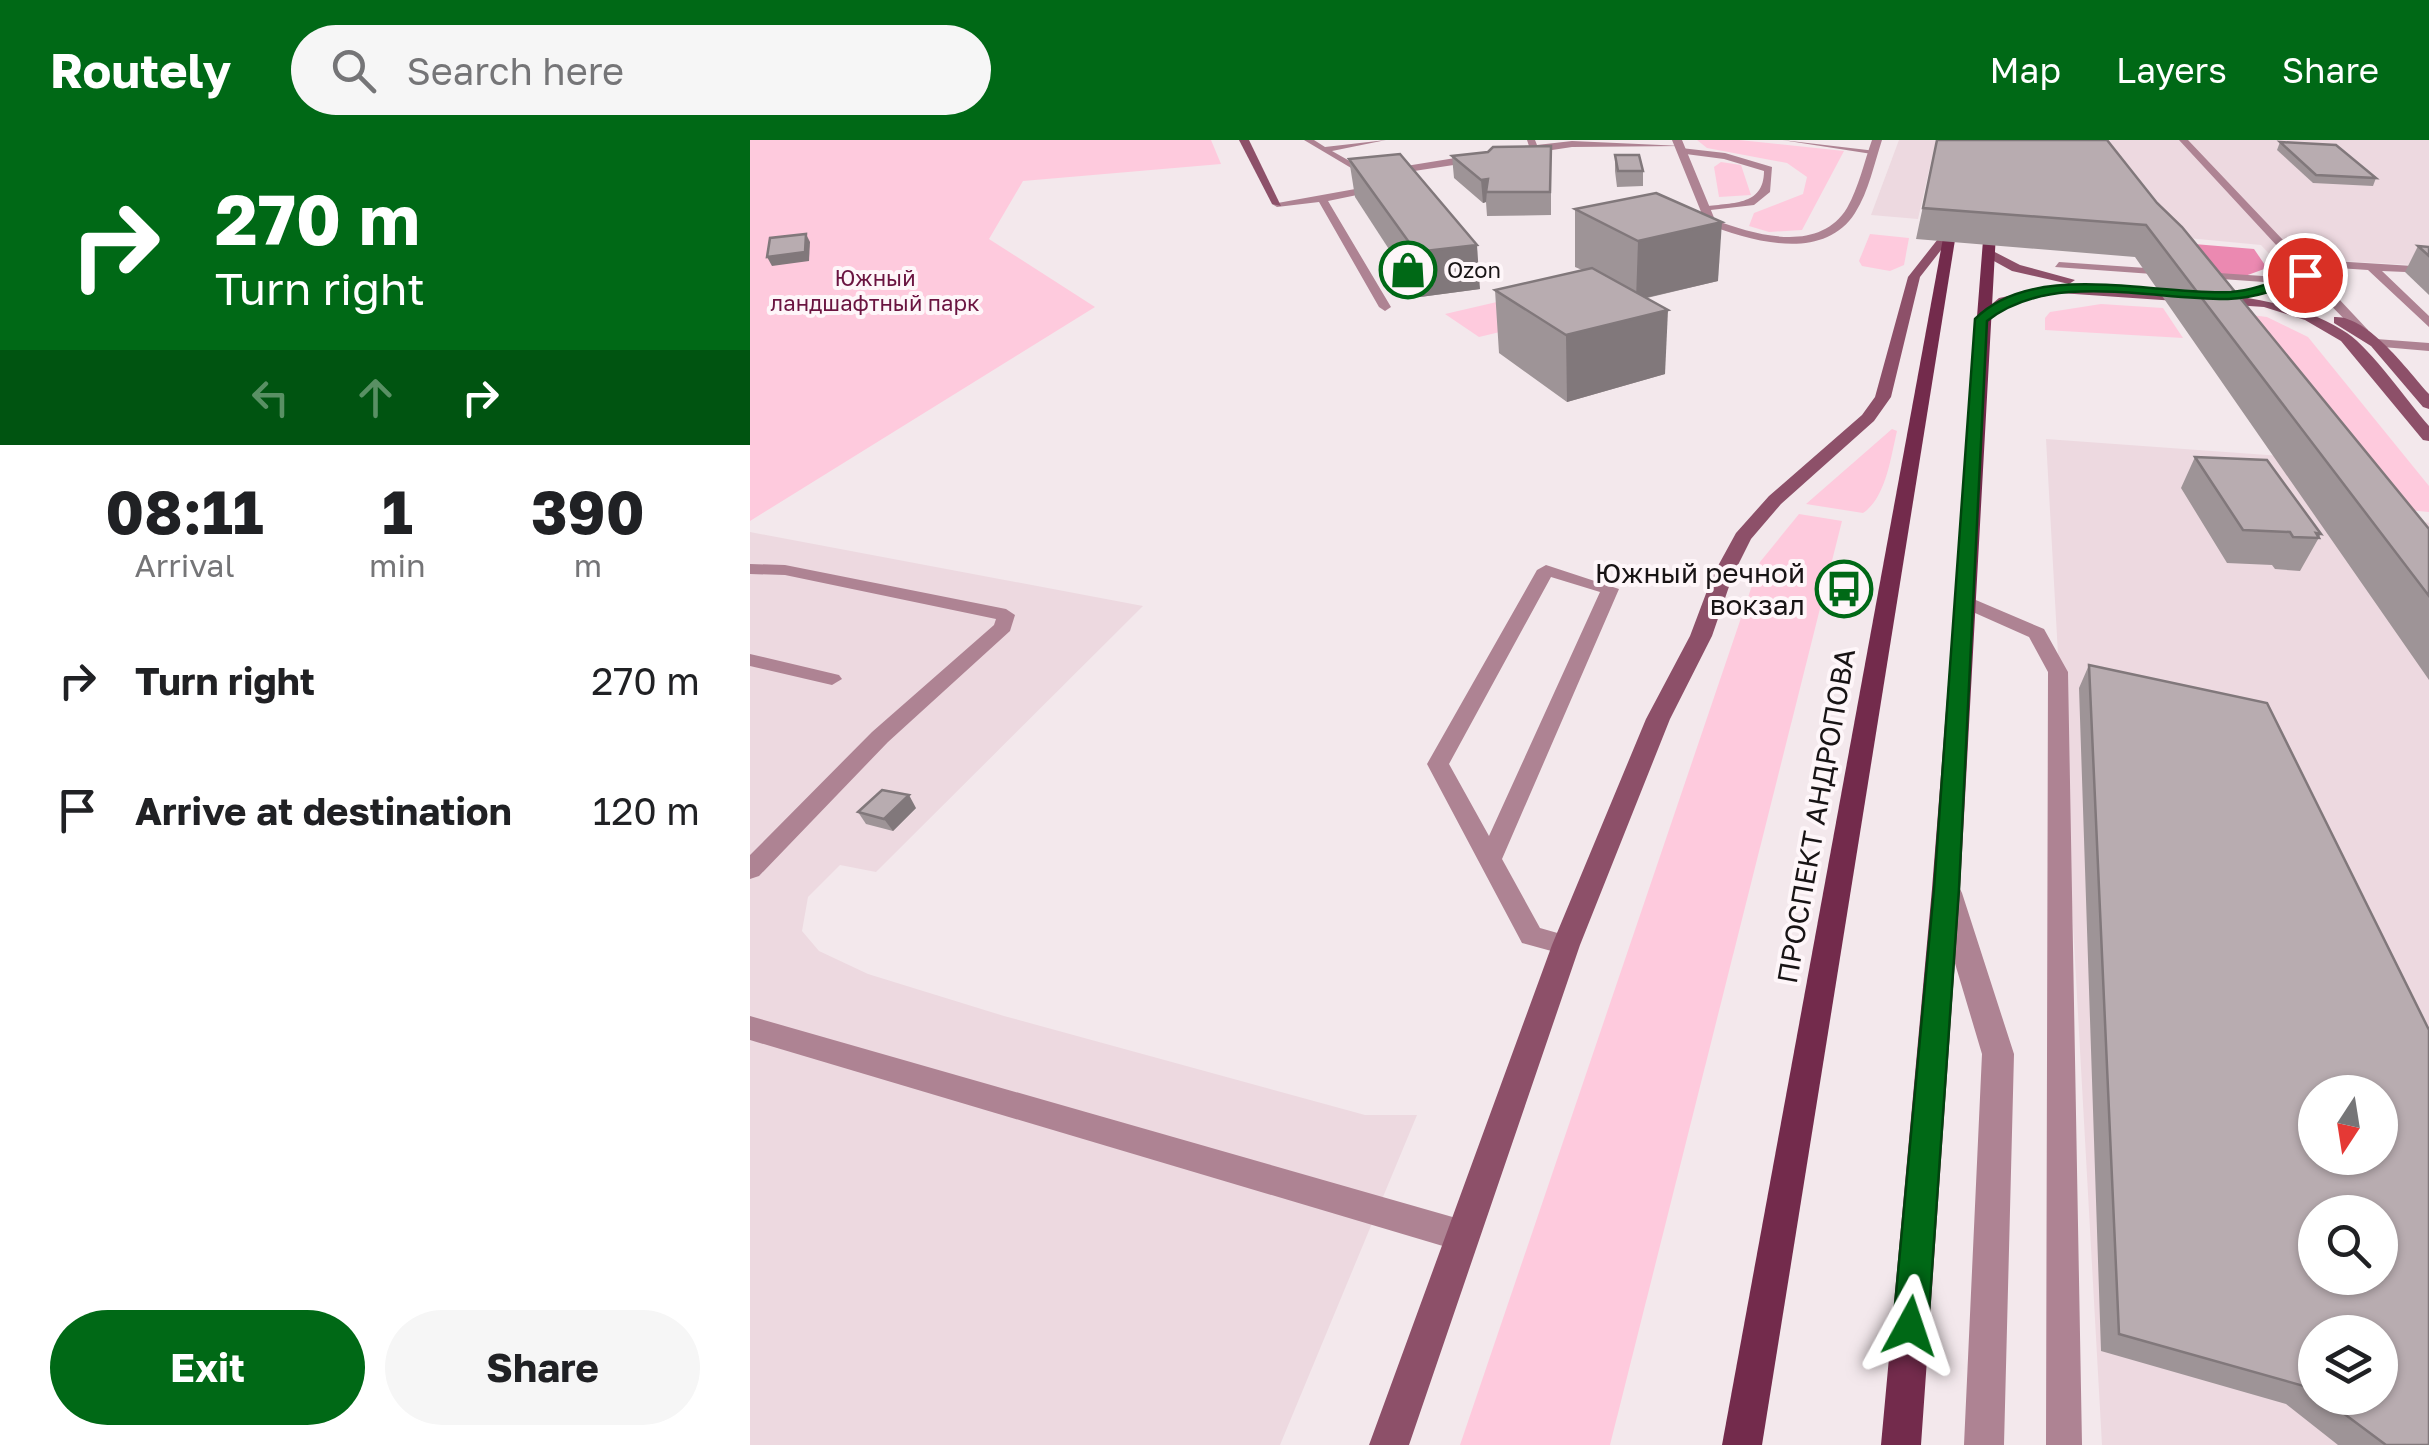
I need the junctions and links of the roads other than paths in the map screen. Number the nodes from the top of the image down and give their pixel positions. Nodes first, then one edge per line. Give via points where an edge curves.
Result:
1 (1244, 140) edge
2 (1308, 140) edge
3 (1382, 140) edge
4 (1786, 140) edge
5 (1966, 140) edge
6 (2182, 140) edge
7 (1532, 144) edge
8 (1679, 146) edge
9 (1874, 146) edge
10 (1326, 149) junction
11 (1397, 184) edge
12 (1322, 199) junction
13 (1277, 204) joint
14 (1992, 204) edge
15 (1706, 209) junction
16 (1953, 227) junction
17 (1986, 252) junction
18 (2294, 262) junction
19 (2059, 265) dead end
20 (2371, 266) junction
21 (2429, 270) edge
22 (2305, 275) junction
23 (2290, 281) junction
24 (2251, 293) junction
25 (2208, 296) junction
26 (1385, 307) dead end
27 (1981, 319) junction
28 (2429, 322) edge
29 (2362, 330) junction
30 (2376, 343) junction
31 (2429, 347) edge
32 (2410, 382) junction
33 (2429, 395) edge
34 (2429, 404) edge
35 (2429, 436) edge
36 (750, 569) edge
37 (1964, 602) junction
38 (750, 660) edge
39 (832, 679) dead end
40 (1490, 859) junction
41 (750, 870) edge
42 (1946, 889) junction
43 (1566, 945) junction
44 (750, 1028) edge
45 (1463, 1236) junction
46 (1390, 1445) edge
47 (1742, 1445) edge
48 (1901, 1445) edge
49 (1984, 1445) edge
50 (2064, 1445) edge

1 - 13 street
2 - 10 lane
3 - 10 lane
4 - 9 lane
5 - 16 main road, ПРОСПЕКТ АНДРОПОВА
6 - 18 lane
7 - 8 lane
7 - 10 lane via 1368,176
8 - 15 street
8 - 15 lane via 1769,169 1767,195
9 - 15 street via 1848,217 1816,237 1760,237 1710,222
11 - 12 lane
12 - 13 lane
12 - 26 lane
14 - 17 main road
16 - 43 street via 1914,277 1882,398 1743,537 1658,719
16 - 47 main road, ПРОСПЕКТ АНДРОПОВА
17 - 24 street via 2060,280
17 - 27 main road
18 - 20 lane
18 - 22 lane
19 - 23 lane
20 - 21 lane
20 - 28 lane
22 - 23 lane
22 - 29 lane
23 - 24 lane
24 - 25 lane
24 - 29 street
25 - 27 street via 2060,289 2004,302
25 - 35 street via 2264,302 2330,328 2358,350
27 - 37 main road
29 - 30 street
30 - 31 lane
30 - 32 street
32 - 33 street
32 - 34 street
36 - 41 lane via 785,570 1006,615 1002,627 880,736
37 - 42 main road
37 - 50 lane via 2037,633 2058,672
38 - 39 lane
40 - 40 lane via 1438,764 1546,570 1610,588
40 - 43 lane via 1531,936
42 - 48 main road
42 - 49 street via 1998,1054
43 - 45 street
44 - 45 lane
45 - 46 street

